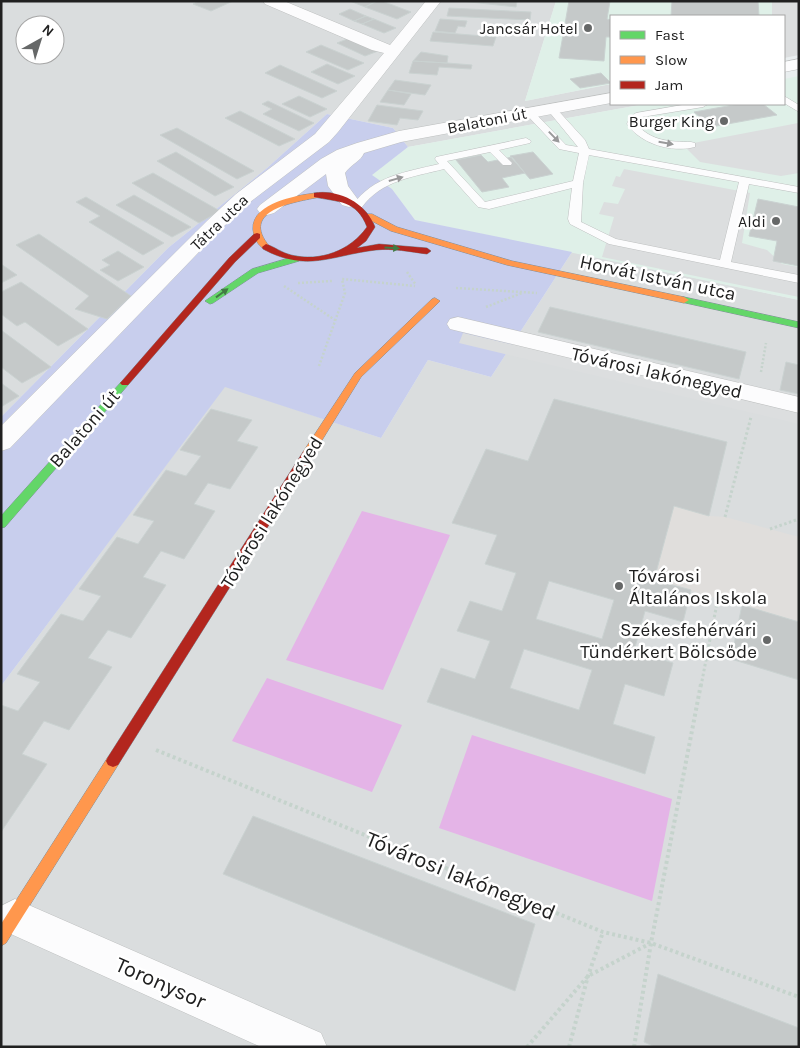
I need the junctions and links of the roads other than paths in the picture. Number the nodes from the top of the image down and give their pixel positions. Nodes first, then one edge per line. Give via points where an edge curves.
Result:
1 (270, 1) edge
2 (434, 1) edge
3 (392, 50) junction
4 (799, 64) edge
5 (785, 67) edge
6 (610, 98) edge
7 (785, 100) edge
8 (697, 105) edge
9 (551, 108) junction
10 (799, 110) edge
11 (529, 112) junction
12 (526, 141) dead end
13 (691, 145) dead end
14 (364, 147) junction
15 (492, 148) junction
16 (585, 152) junction
17 (507, 163) dead end
18 (445, 166) junction
19 (745, 180) junction
20 (524, 182) dead end
21 (578, 183) junction
22 (799, 190) edge
23 (536, 194) junction
24 (354, 203) junction
25 (267, 210) junction
26 (369, 216) junction
27 (257, 236) junction
28 (344, 253) junction
29 (296, 259) junction
30 (510, 263) junction
31 (725, 264) junction
32 (799, 279) edge
33 (435, 301) road end
34 (463, 325) road end
35 (799, 325) edge
36 (168, 332) junction
37 (799, 405) edge
38 (1, 442) edge
39 (1, 524) edge
40 (8, 928) edge
41 (306, 1047) edge

1 - 3 street
2 - 3 street, Tátra utca
3 - 38 street, Tátra utca via 327,133 242,198
4 - 5 street
6 - 9 street, Balatoni út
7 - 10 lane
8 -> 13 lane via 639,115 632,124 643,137 654,141
9 - 11 street, Balatoni út
9 - 16 lane via 581,142
11 - 14 street, Balatoni út via 399,137
11 -> 16 lane via 563,147
12 - 15 lane
14 - 24 street, Balatoni út via 341,164 335,173 338,186
14 - 25 street, Balatoni út via 328,163
15 - 17 lane
15 - 18 lane via 440,160
16 - 19 lane
16 - 21 lane
18 - 23 lane via 482,205
24 -> 18 lane via 374,187
19 - 22 lane
19 - 31 lane
20 - 23 lane
21 - 23 lane
21 - 31 lane via 576,224 613,242
24 - 25 main road via 327,196 304,196 286,200
24 - 26 main road
25 - 27 main road via 257,222
26 - 28 main road via 371,227 367,236
26 - 30 main road, Horvát István utca via 394,229
27 - 29 main road via 277,253
27 - 36 main road, Balatoni út
28 - 29 main road via 325,258
28 -> 30 main road, Horvát István utca via 396,247
36 -> 29 main road, Balatoni út via 243,278
30 - 35 main road, Horvát István utca
31 - 32 lane
33 - 40 main road, Tóvárosi lakónegyed via 358,375
34 - 37 street, Tóvárosi lakónegyed via 754,406
36 - 39 main road, Balatoni út
40 - 41 street, Toronysor

